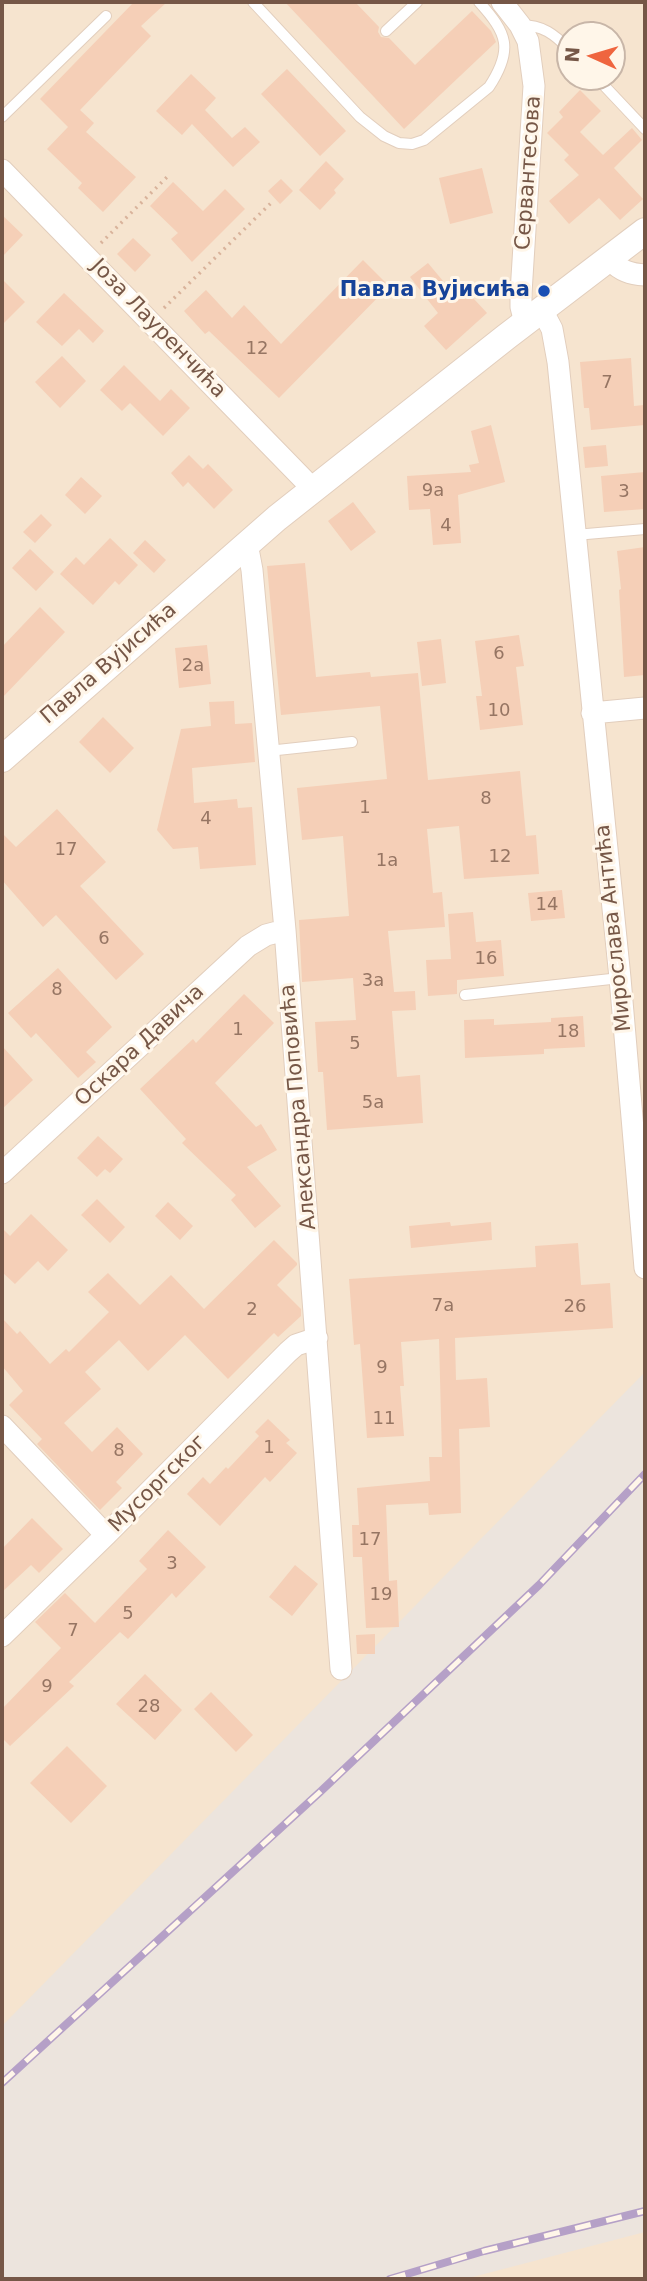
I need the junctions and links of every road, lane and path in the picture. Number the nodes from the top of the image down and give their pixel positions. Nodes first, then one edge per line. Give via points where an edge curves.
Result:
1 (253, 2) edge
2 (417, 2) edge
3 (479, 2) edge
4 (502, 2) edge
5 (106, 16) dead end
6 (520, 24) junction
7 (386, 31) dead end
8 (556, 38) edge
9 (609, 91) edge
10 (2, 117) edge
11 (645, 129) edge
12 (2, 170) edge
13 (169, 175) dead end
14 (271, 203) dead end
15 (645, 232) edge
16 (87, 257) junction
17 (610, 260) junction
18 (645, 275) edge
19 (534, 316) junction
20 (150, 321) junction
21 (313, 489) junction
22 (645, 529) edge
23 (575, 535) junction
24 (244, 547) junction
25 (645, 708) edge
26 (592, 713) junction
27 (352, 742) dead end
28 (268, 751) junction
29 (3, 755) edge
30 (285, 930) junction
31 (620, 978) junction
32 (465, 995) dead end
33 (2, 1173) edge
34 (645, 1268) edge
35 (317, 1338) junction
36 (2, 1426) edge
37 (106, 1535) junction
38 (2, 1636) edge
39 (341, 1670) dead end

1 - 3 lane via 360,117 384,136 412,144 437,131 495,78 505,40
2 - 7 lane
4 - 6 street, Сервантесова
5 - 10 lane
6 - 8 lane via 535,24
6 - 19 street, Сервантесова via 528,41 534,86 521,307
9 - 11 lane
12 - 16 street, Јоза Лауренчића
13 - 16 path
14 - 20 path
15 - 17 street, Павла Вујисића
16 - 20 street, Јоза Лауренчића
17 - 18 street via 621,271
17 - 19 street, Павла Вујисића
19 - 21 street, Павла Вујисића
19 - 23 street, Мирослава Антића via 549,321 556,354
20 - 21 street, Јоза Лауренчића
21 - 24 street, Павла Вујисића
22 - 23 lane
23 - 26 street, Мирослава Антића
24 - 28 street, Александра Поповића via 252,570
24 - 29 street, Павла Вујисића
25 - 26 street
26 - 31 street, Мирослава Антића
27 - 28 lane
28 - 30 street, Александра Поповића
30 - 33 street, Оскара Давича via 248,946
30 - 35 street, Александра Поповића
31 - 32 lane
31 - 34 street, Мирослава Антића
35 - 37 street, Мусоргског via 288,1352
35 - 39 street, Александра Поповића
36 - 37 street
37 - 38 street, Мусоргског

